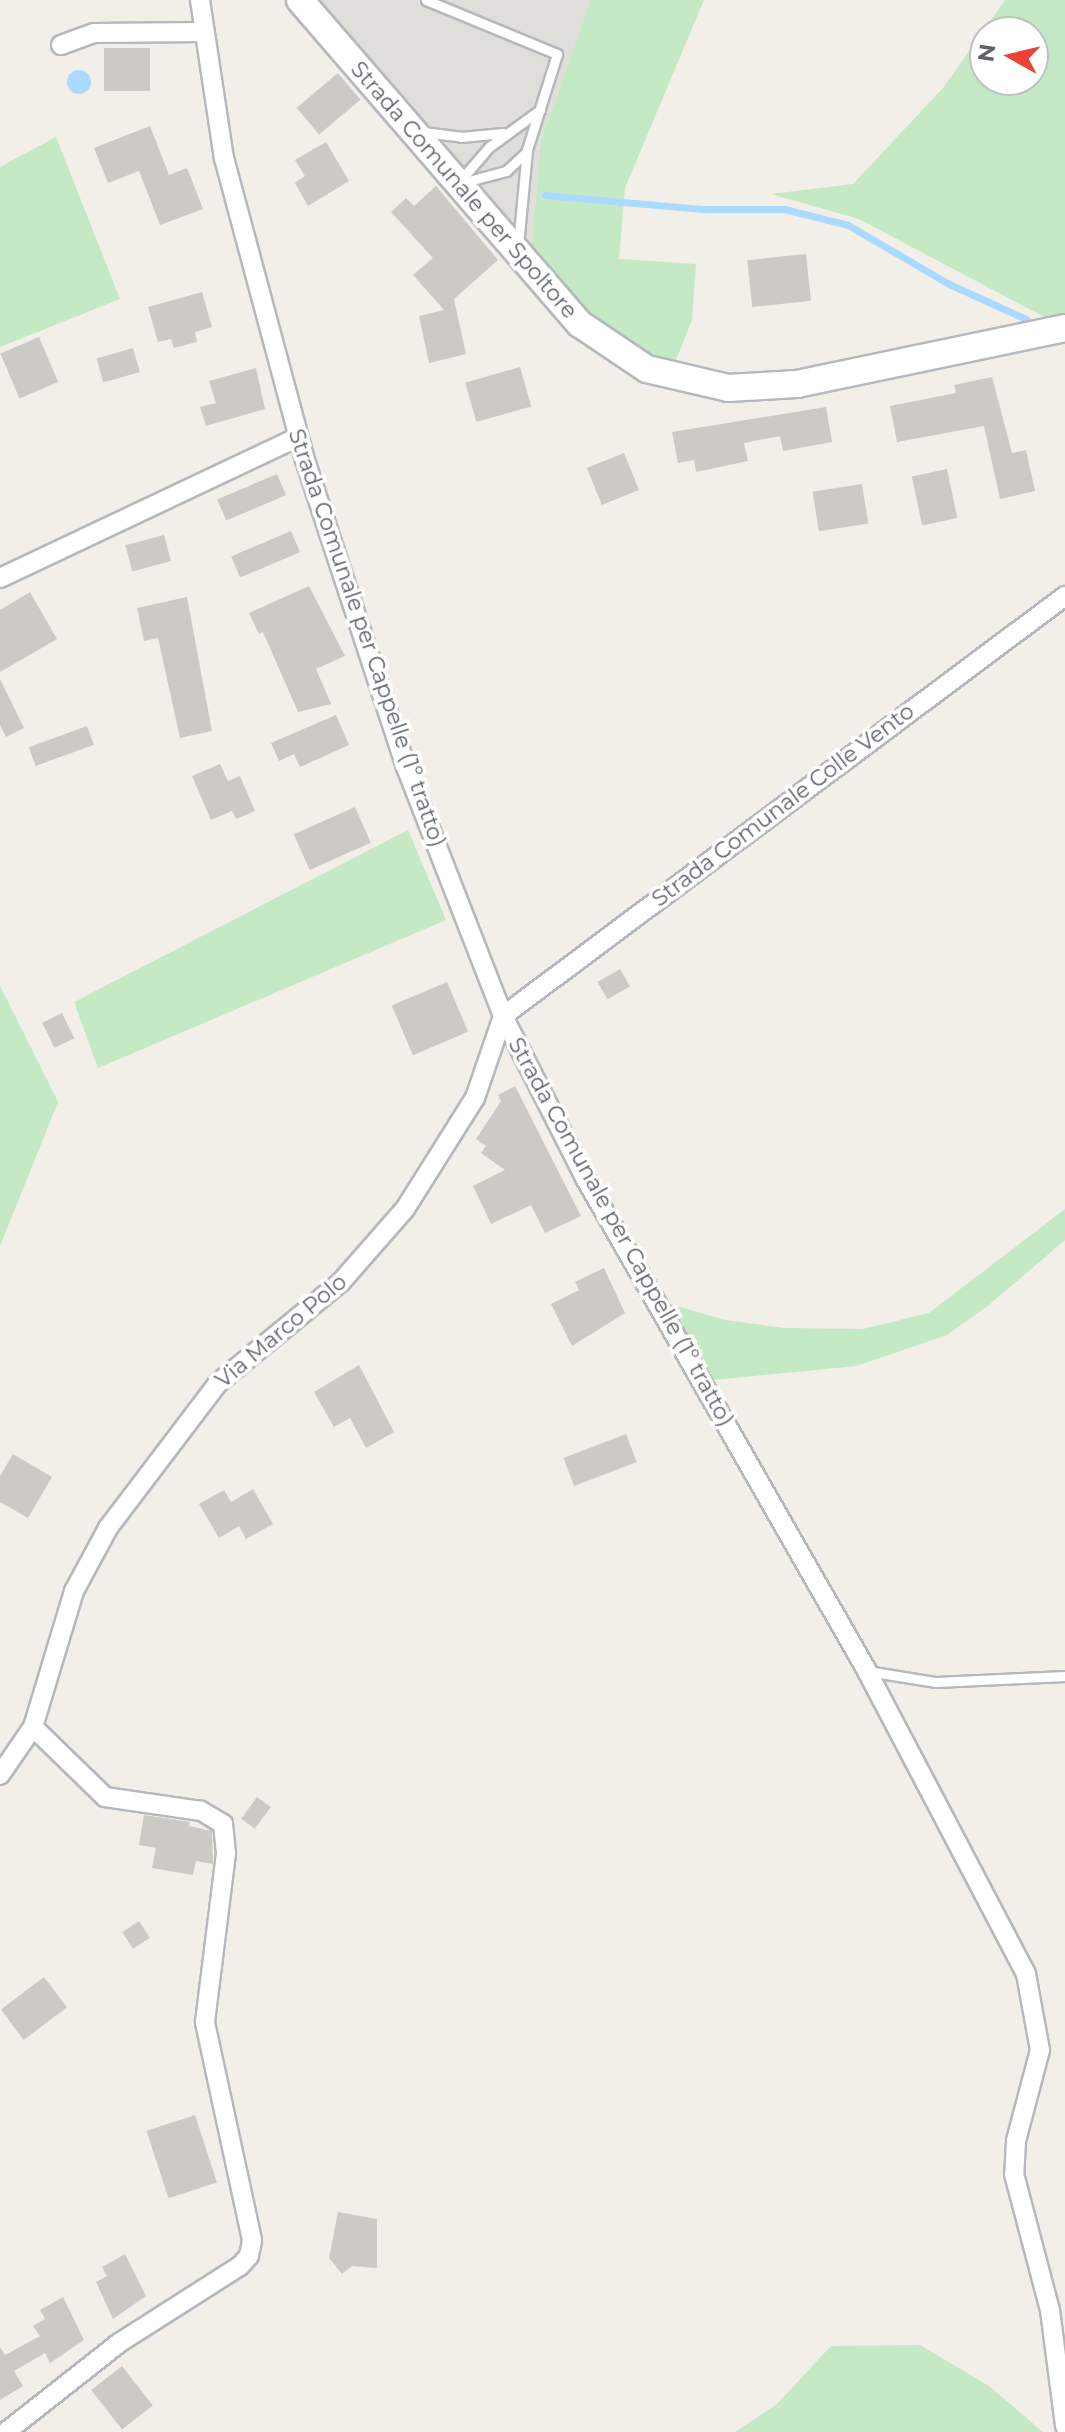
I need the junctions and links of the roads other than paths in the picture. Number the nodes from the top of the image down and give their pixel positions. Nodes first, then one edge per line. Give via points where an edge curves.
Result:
1 (200, 0) edge
2 (300, 0) edge
3 (426, 0) edge
4 (203, 32) junction
5 (61, 45) dead end
6 (540, 110) junction
7 (411, 129) junction
8 (507, 132) junction
9 (527, 150) junction
10 (458, 183) junction
11 (518, 252) junction
12 (1065, 328) edge
13 (298, 437) junction
14 (0, 578) edge
15 (1065, 596) edge
16 (503, 1016) junction
17 (867, 1671) junction
18 (1065, 1676) edge
19 (33, 1727) junction
20 (0, 1775) edge
21 (1065, 2426) edge
22 (6, 2432) edge

1 - 4 street, Strada Comunale per Cappelle (1º tratto)
2 - 7 street, Strada Comunale per Spoltore
3 - 6 lane via 557,54
4 - 5 street via 94,33
4 - 13 street, Strada Comunale per Cappelle (1º tratto) via 230,185
6 - 8 lane
6 - 9 lane
7 - 8 lane via 461,137
7 - 10 street, Strada Comunale per Spoltore
8 - 10 lane
9 - 10 lane via 506,171
9 - 11 lane
10 - 11 street, Strada Comunale per Spoltore
11 - 12 street, Strada Comunale per Spoltore via 580,324 647,369 728,388 797,384
13 - 14 street
13 - 16 street, Strada Comunale per Cappelle (1º tratto) via 406,767
15 - 16 street, Strada Comunale Colle Vento
16 - 17 street, Strada Comunale per Cappelle (1º tratto) via 584,1176
16 - 19 street, Via Marco Polo via 475,1098 405,1209 341,1282 218,1383 108,1528 74,1591
17 - 18 lane via 936,1682
17 - 21 street, Strada Comunale per Cappelle (1º tratto) via 1014,1944 1032,1991 1039,2023 1038,2063 1013,2162 1050,2310
19 - 20 street, Via Marco Polo
19 - 22 street via 105,1797 135,1806 201,1811 223,1824 226,1853 205,2022 252,2240 240,2266 119,2343

